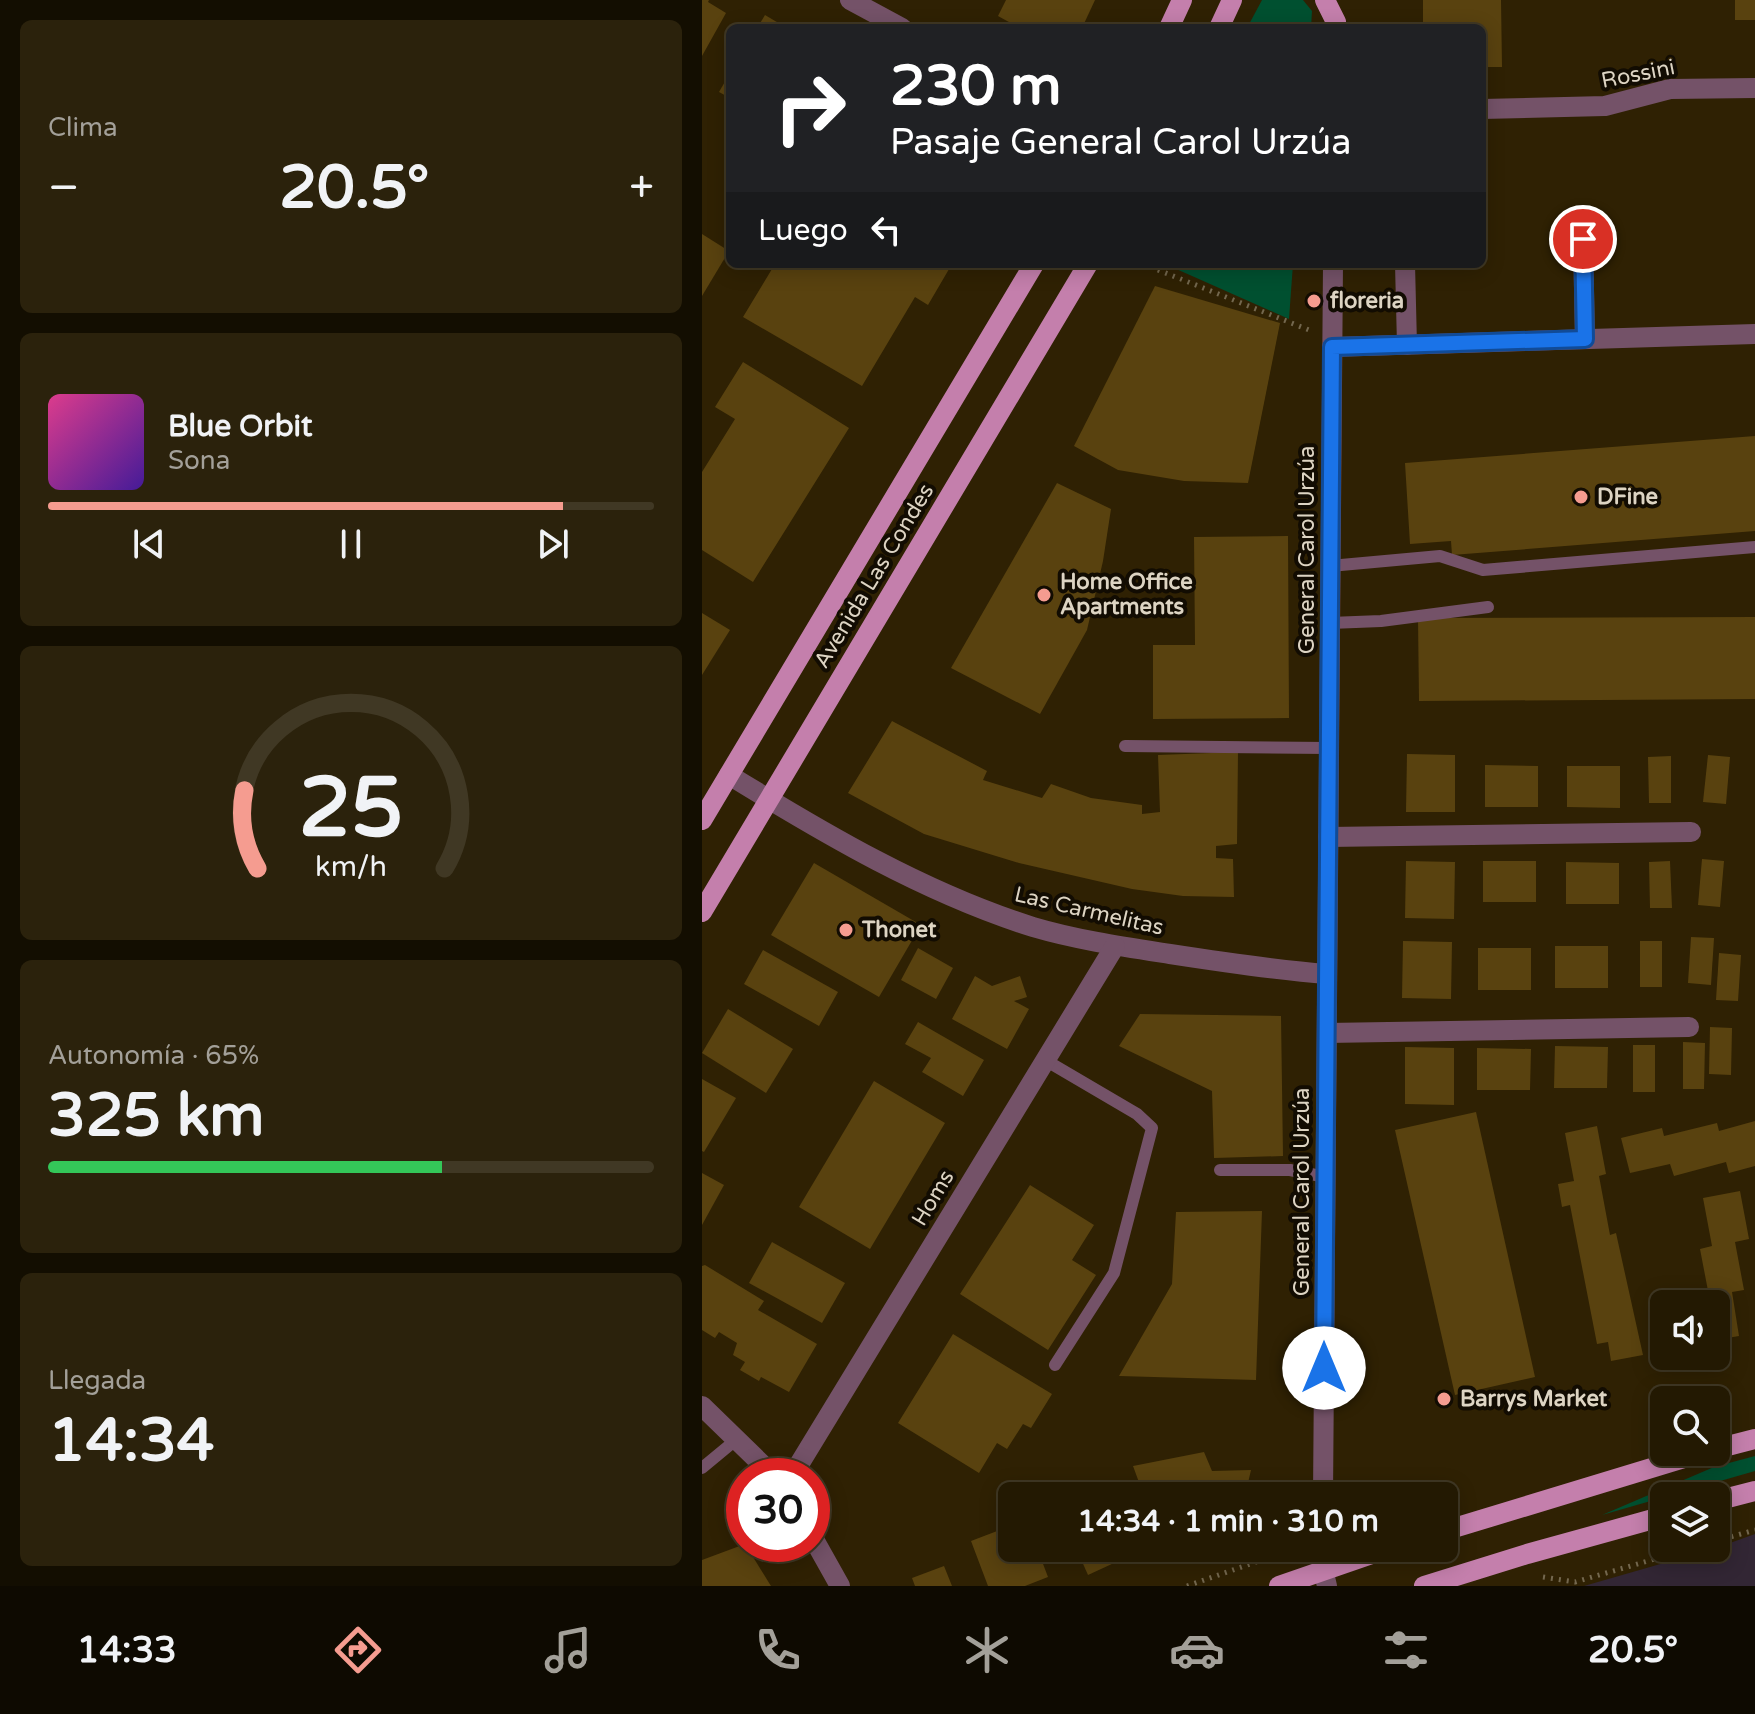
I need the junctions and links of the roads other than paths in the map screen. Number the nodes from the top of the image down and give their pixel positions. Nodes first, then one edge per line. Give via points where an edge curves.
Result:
1 (850, 0) edge
2 (1182, 0) edge
3 (1232, 0) edge
4 (1325, 0) edge
5 (1336, 0) edge
6 (895, 24) edge
7 (1171, 24) edge
8 (1221, 24) edge
9 (1336, 24) edge
10 (1336, 24) edge
11 (1755, 88) edge
12 (1486, 109) edge
13 (1583, 239) dead end
14 (1032, 268) edge
15 (1086, 268) edge
16 (1333, 268) edge
17 (1405, 268) edge
18 (1755, 334) edge
19 (1585, 339) junction
20 (1407, 345) junction
21 (1332, 347) junction
22 (1755, 547) edge
23 (1330, 566) junction
24 (1488, 607) dead end
25 (1330, 623) junction
26 (1125, 746) dead end
27 (1329, 748) junction
28 (729, 775) junction
29 (769, 799) junction
30 (702, 820) edge
31 (1691, 832) dead end
32 (1328, 837) junction
33 (702, 912) edge
34 (1115, 946) junction
35 (1327, 974) junction
36 (1689, 1027) dead end
37 (1327, 1033) junction
38 (1045, 1060) junction
39 (1220, 1170) dead end
40 (1326, 1177) junction
41 (1055, 1365) dead end
42 (702, 1406) edge
43 (737, 1439) junction
44 (1755, 1439) edge
45 (1730, 1445) edge
46 (756, 1458) edge
47 (803, 1458) edge
48 (1658, 1466) edge
49 (702, 1468) edge
50 (1323, 1482) edge
51 (1755, 1491) edge
52 (1730, 1497) edge
53 (1650, 1520) edge
54 (1458, 1527) edge
55 (827, 1562) edge
56 (1359, 1562) edge
57 (1325, 1578) edge
58 (840, 1586) edge
59 (1279, 1586) edge
60 (1424, 1586) edge

1 - 6 street
2 - 7 main road
3 - 8 main road
4 - 9 main road
5 - 10 street
11 - 12 street, Rossini via 1670,89 1605,106
13 - 19 street
14 - 28 main road, Avenida Las Condes
15 - 29 main road, Avenida Las Condes
16 - 21 street, General Carol Urzúa
17 - 20 street
18 - 19 street
19 - 20 street
20 - 21 street
21 - 23 street, General Carol Urzúa
22 - 23 lane via 1483,570 1440,556
23 - 25 street, General Carol Urzúa
24 - 25 lane
25 - 27 street, General Carol Urzúa
26 - 27 lane
27 - 32 street, General Carol Urzúa
28 - 29 street, Las Carmelitas
28 - 30 main road, Avenida Las Condes
29 - 33 main road, Avenida Las Condes
29 - 34 street, Las Carmelitas via 942,893 1034,927
31 - 32 street
32 - 35 street, General Carol Urzúa
34 - 35 street, Las Carmelitas
34 - 38 street, Homs
35 - 37 street, General Carol Urzúa
36 - 37 street
37 - 40 street, General Carol Urzúa
38 - 41 lane via 1152,1128 1114,1273
38 - 47 street, Homs
39 - 40 lane via 1290,1170
40 - 50 street, General Carol Urzúa
42 - 43 street
43 - 46 street
43 - 49 lane
44 - 45 main road
48 - 54 main road
51 - 52 main road
53 - 60 main road
55 - 58 street
56 - 57 main road
57 - 59 main road

